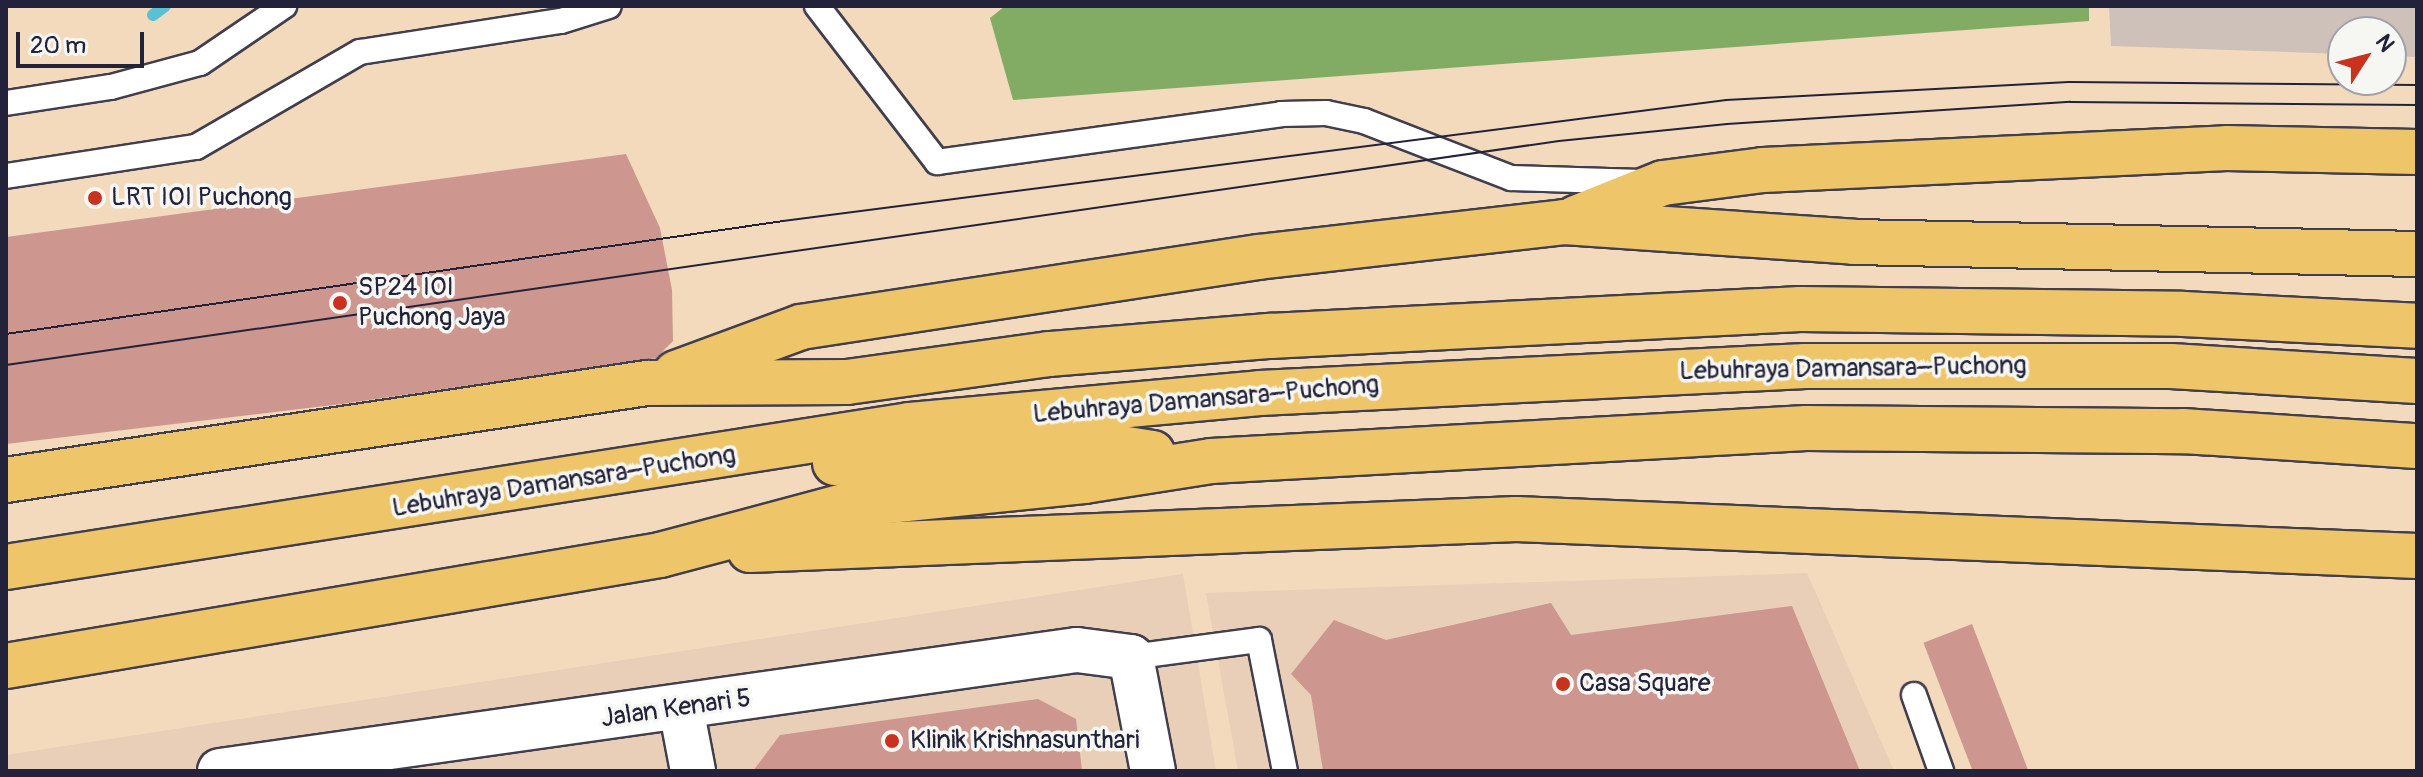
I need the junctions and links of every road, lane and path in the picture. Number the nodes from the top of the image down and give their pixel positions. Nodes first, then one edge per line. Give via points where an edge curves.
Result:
1 (284, 6) edge
2 (609, 6) edge
3 (817, 6) edge
4 (6, 103) edge
5 (2417, 152) edge
6 (6, 176) edge
7 (1663, 183) junction
8 (1564, 222) junction
9 (2417, 254) edge
10 (2417, 326) edge
11 (2417, 381) edge
12 (647, 383) junction
13 (2417, 446) edge
14 (1211, 461) junction
15 (6, 480) edge
16 (573, 482) junction
17 (660, 555) junction
18 (2417, 556) edge
19 (6, 567) edge
20 (1131, 657) junction
21 (6, 666) edge
22 (1914, 695) dead end
23 (681, 708) junction
24 (311, 765) edge
25 (220, 771) edge
26 (693, 771) edge
27 (1153, 771) edge
28 (1285, 771) edge
29 (1941, 771) edge

1 - 4 lane via 200,63 111,87
2 - 6 lane via 561,21 360,52 196,147
3 - 7 lane via 937,162 1281,114 1326,113 1364,121 1511,178
5 - 7 highway via 2226,148 1942,158 1763,170
7 - 8 highway
8 - 9 highway via 1854,242
8 - 12 highway via 1258,257 801,327
10 - 12 highway, Lebuhraya Damansara–Puchong via 2183,314 1800,309 1254,338 1049,354 847,382
11 - 16 highway, Lebuhraya Damansara–Puchong via 2171,366 1805,366 1490,378 926,424
12 - 15 highway, Lebuhraya Damansara–Puchong
13 - 14 highway via 2183,431 1806,428
14 - 16 highway via 1114,447
14 - 17 highway via 1084,481 848,505
16 - 19 highway, Lebuhraya Damansara–Puchong
17 - 18 highway via 1516,519
17 - 21 highway
20 - 23 street, Jalan Kenari 5 via 1077,650
20 - 27 street
20 - 28 lane via 1259,640
22 - 29 lane
23 - 24 street, Jalan Kenari 5
23 - 26 street
24 - 25 street, Jalan Kenari 5

